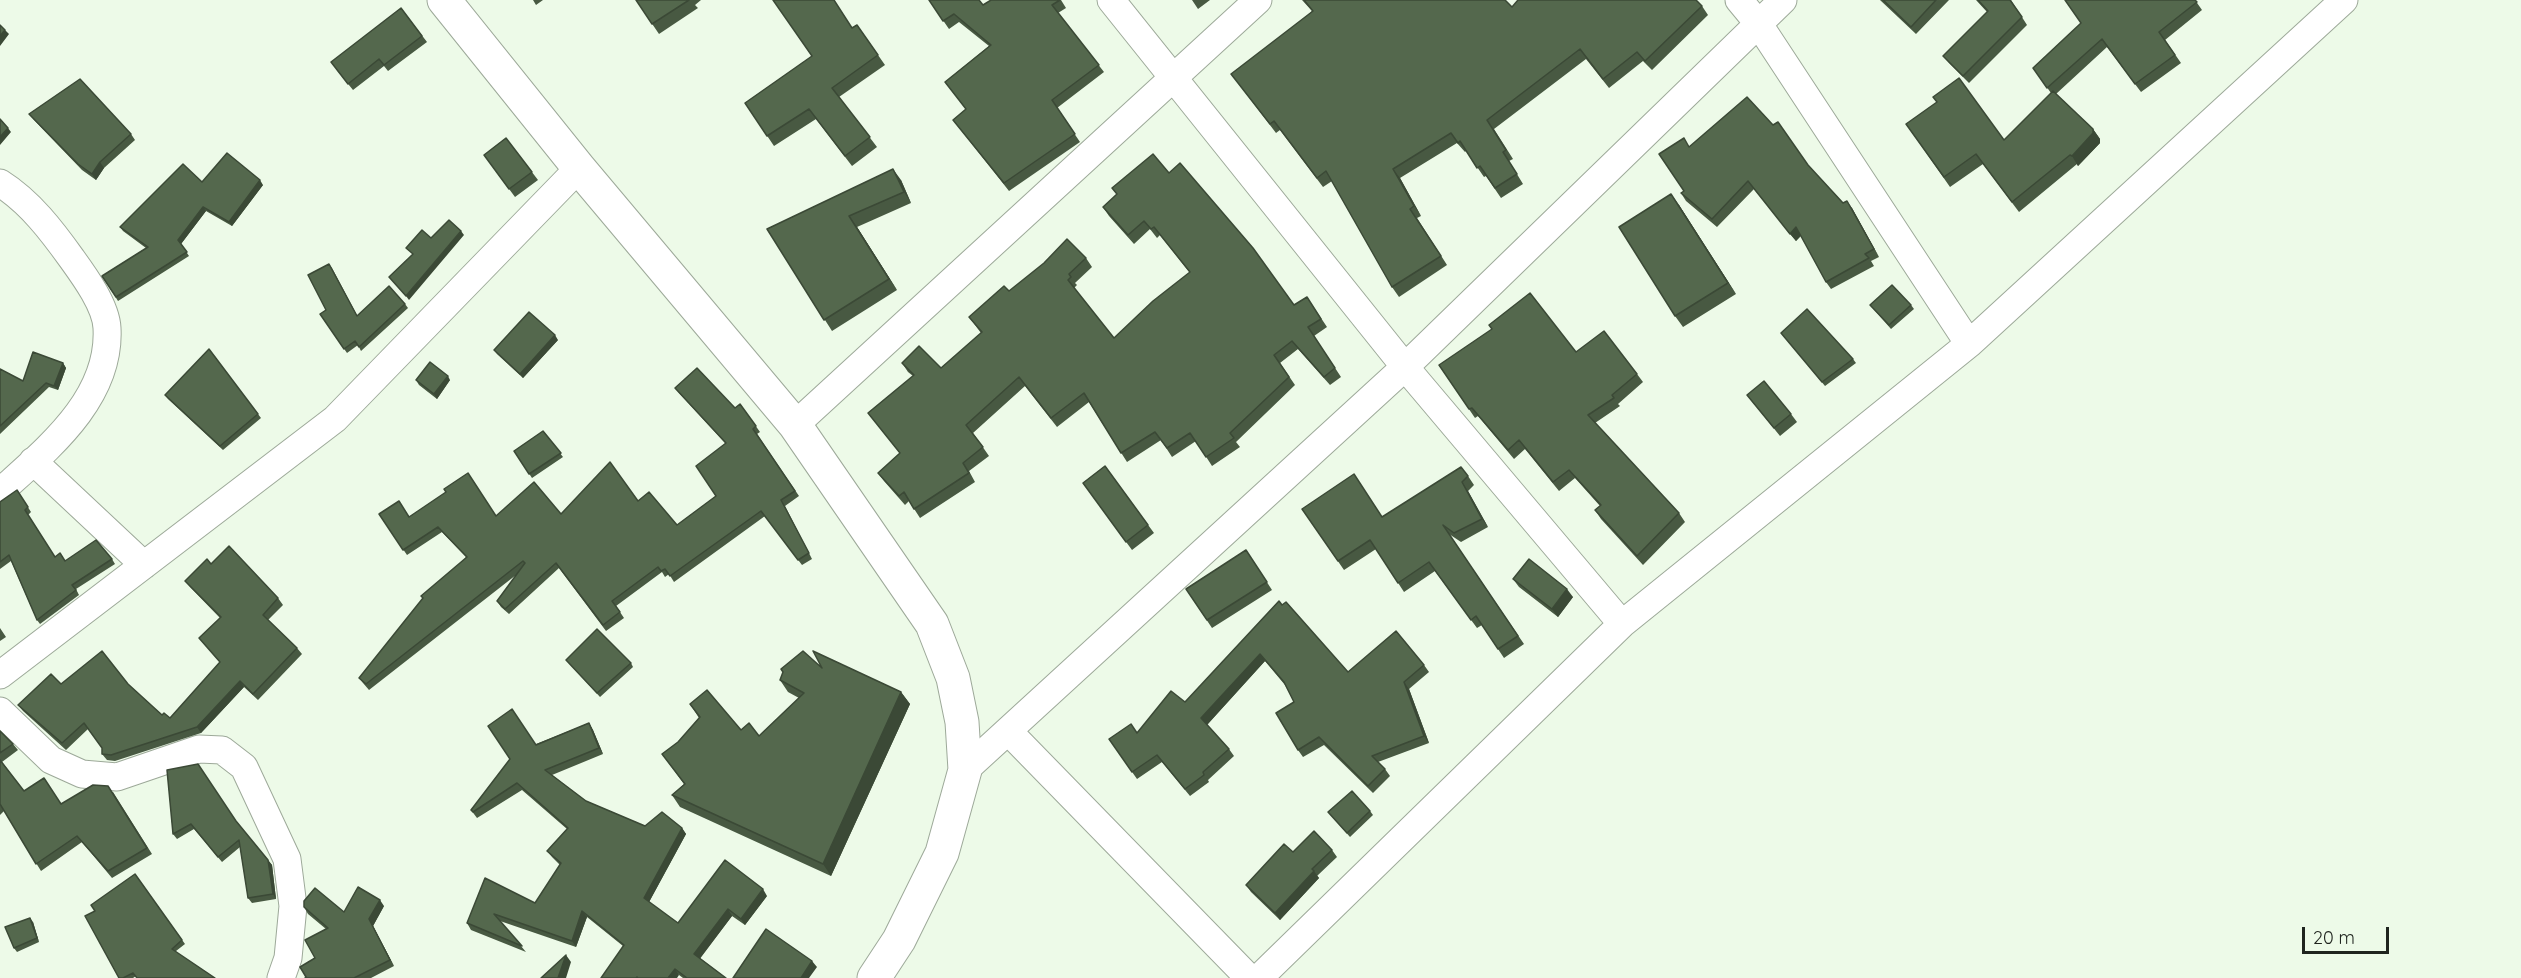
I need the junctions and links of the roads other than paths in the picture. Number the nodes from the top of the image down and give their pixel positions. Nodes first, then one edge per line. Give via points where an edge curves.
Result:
1 (444, 0) edge
2 (1111, 0) edge
3 (1258, 0) edge
4 (1739, 0) edge
5 (1783, 0) edge
6 (2332, 4) edge
7 (1758, 23) junction
8 (1174, 77) junction
9 (579, 168) junction
10 (0, 183) edge
11 (1969, 344) junction
12 (1405, 367) junction
13 (795, 425) junction
14 (33, 461) junction
15 (0, 492) edge
16 (144, 565) junction
17 (1622, 624) junction
18 (0, 675) edge
19 (0, 711) edge
20 (1008, 731) junction
21 (965, 770) junction
22 (281, 978) edge
23 (874, 978) edge
24 (1249, 978) edge
25 (1260, 978) edge

1 - 9 street
2 - 8 street
3 - 8 street
4 - 7 street
5 - 7 street
6 - 11 street
7 - 11 street
7 - 12 street
8 - 12 street
8 - 13 street
9 - 13 street
9 - 16 street via 335,419
10 - 14 street via 52,231 91,286 107,327 103,367 87,403
11 - 17 street
12 - 17 street
12 - 20 street
13 - 21 street via 932,624 953,678 962,722
14 - 15 street
14 - 16 street
16 - 18 street
17 - 25 street
19 - 22 street via 51,760 82,774 117,777 200,749 222,750 244,767 287,859 293,906 288,958
20 - 21 street
20 - 24 street
21 - 23 street via 942,853 899,940

